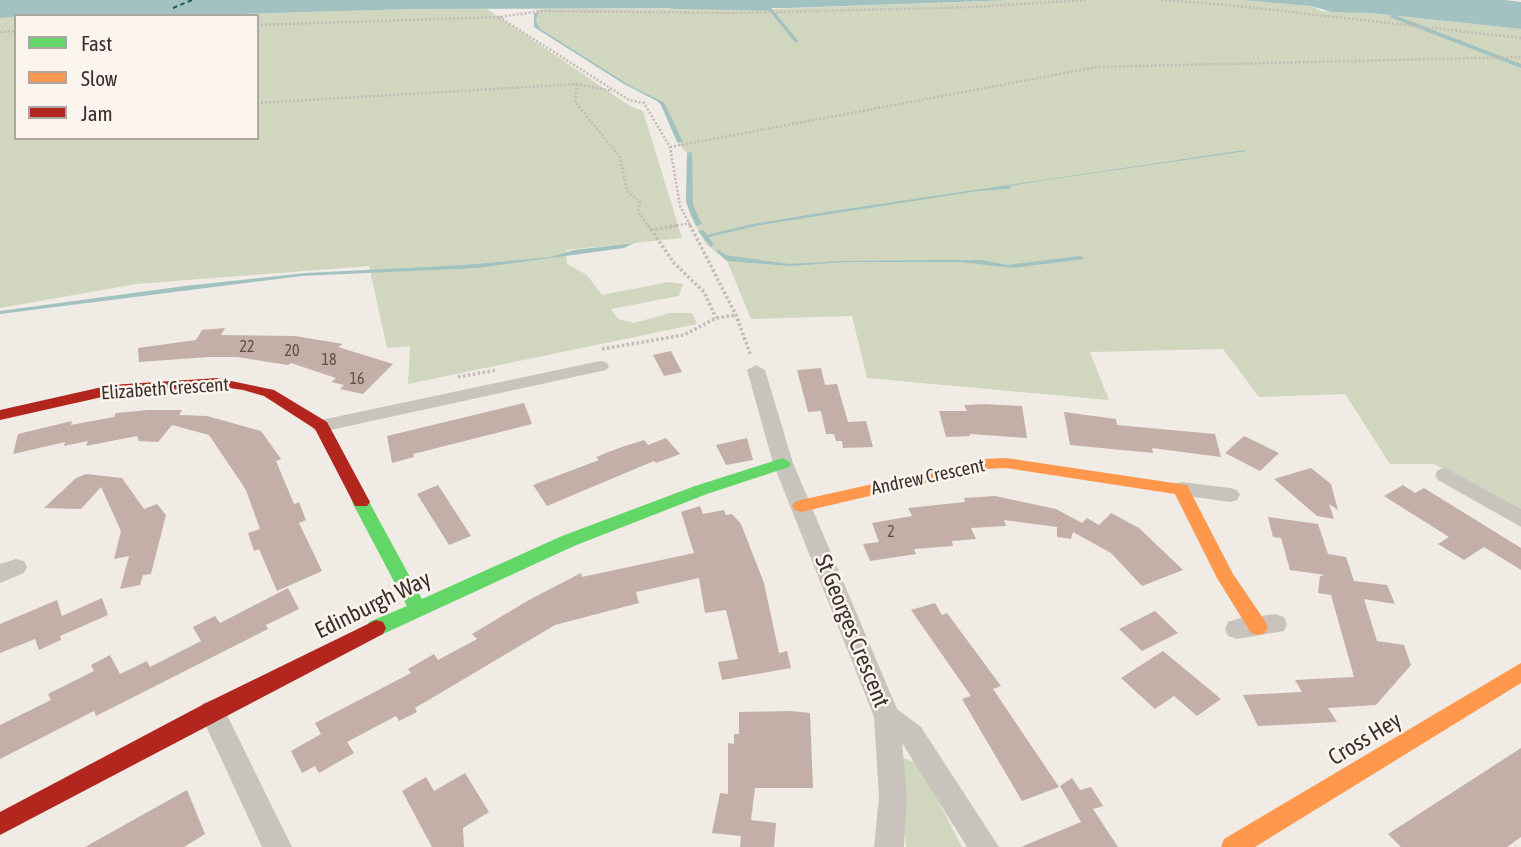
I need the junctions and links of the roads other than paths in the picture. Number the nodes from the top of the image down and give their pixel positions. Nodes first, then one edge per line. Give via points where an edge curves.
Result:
1 (600, 366) dead end
2 (756, 370) road end
3 (0, 415) edge
4 (321, 426) junction
5 (783, 463) junction
6 (1445, 475) dead end
7 (1181, 489) junction
8 (1230, 495) dead end
9 (801, 506) junction
10 (1521, 519) edge
11 (417, 607) junction
12 (1257, 627) dead end
13 (1521, 672) edge
14 (212, 711) junction
15 (887, 717) junction
16 (0, 824) edge
17 (277, 847) edge
18 (890, 847) edge
19 (984, 847) edge
20 (1233, 847) edge

1 - 4 street
2 - 5 street, St Georges Crescent
3 - 4 street, Elizabeth Crescent via 111,390 216,382 269,393
4 - 11 street, Elizabeth Crescent
5 - 9 street, St Georges Crescent
5 - 11 street, Edinburgh Way via 568,541
6 - 10 street
7 - 8 street, Andrew Crescent
7 - 9 street, Andrew Crescent via 1006,463
7 - 12 street via 1226,578
9 - 15 street, St Georges Crescent
11 - 14 street, Edinburgh Way
13 - 20 street, Cross Hey
14 - 16 street, Edinburgh Way
14 - 17 street
15 - 18 street, St Georges Crescent via 893,797
15 - 19 street via 912,735

